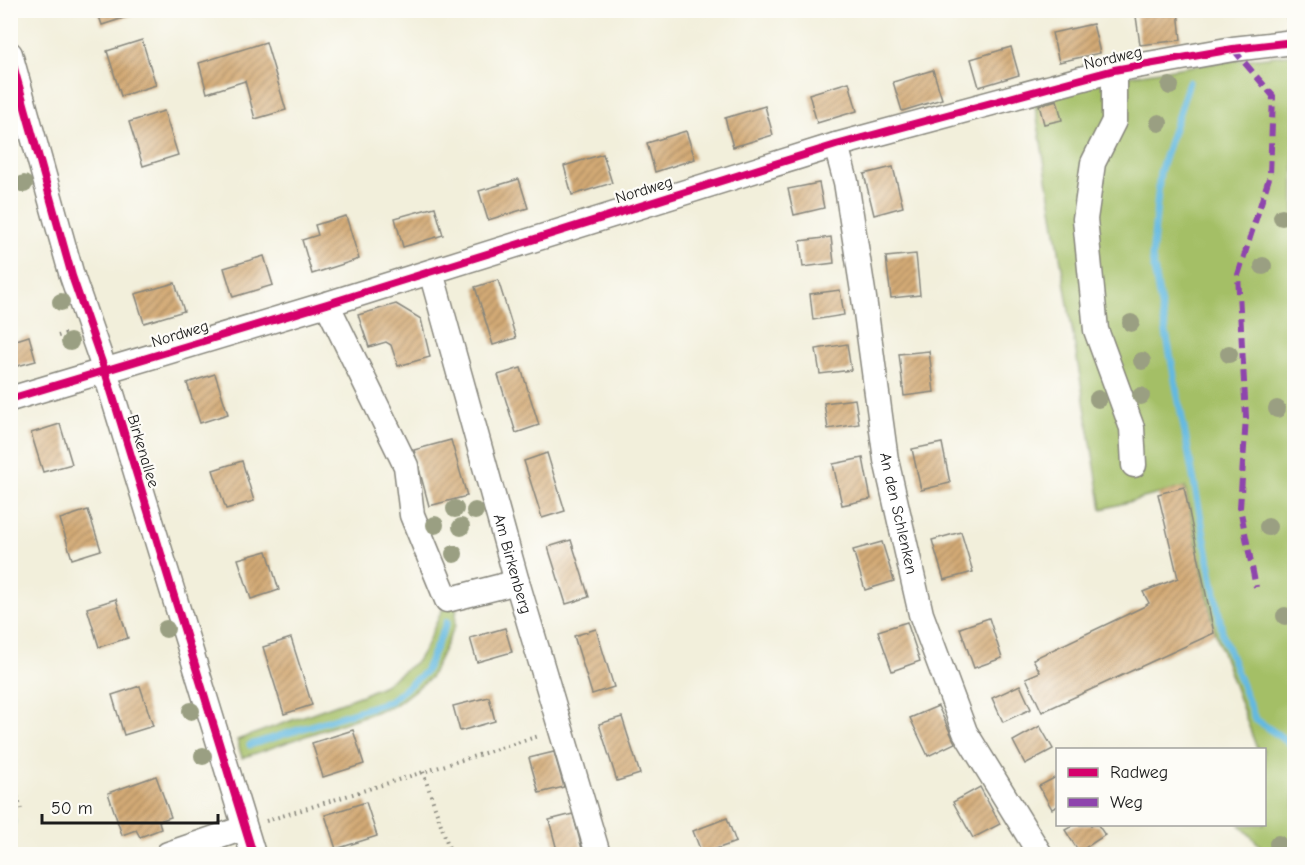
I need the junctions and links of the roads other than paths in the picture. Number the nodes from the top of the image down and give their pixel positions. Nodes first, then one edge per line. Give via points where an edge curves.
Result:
1 (1294, 42) edge
2 (10, 54) edge
3 (1114, 70) junction
4 (836, 145) junction
5 (431, 272) junction
6 (327, 304) junction
7 (105, 371) junction
8 (10, 399) edge
9 (1134, 465) dead end
10 (517, 582) junction
11 (244, 828) junction
12 (168, 855) edge
13 (253, 855) edge
14 (598, 855) edge
15 (1040, 855) edge

1 - 3 street, Nordweg via 1233,48
2 - 7 street, Birkenallee via 72,276
3 - 4 street, Nordweg
3 - 9 street via 1114,121 1093,163 1084,219 1096,330 1132,428
4 - 5 street, Nordweg
4 - 15 street, An den Schlenken via 861,274 886,460 921,614 965,732
5 - 6 street, Nordweg
5 - 10 street, Am Birkenberg
6 - 7 street, Nordweg
6 - 10 street via 406,466 411,514 447,600
7 - 8 street, Nordweg
7 - 11 street, Birkenallee
10 - 14 street, Am Birkenberg
11 - 12 street
11 - 13 street, Birkenallee

